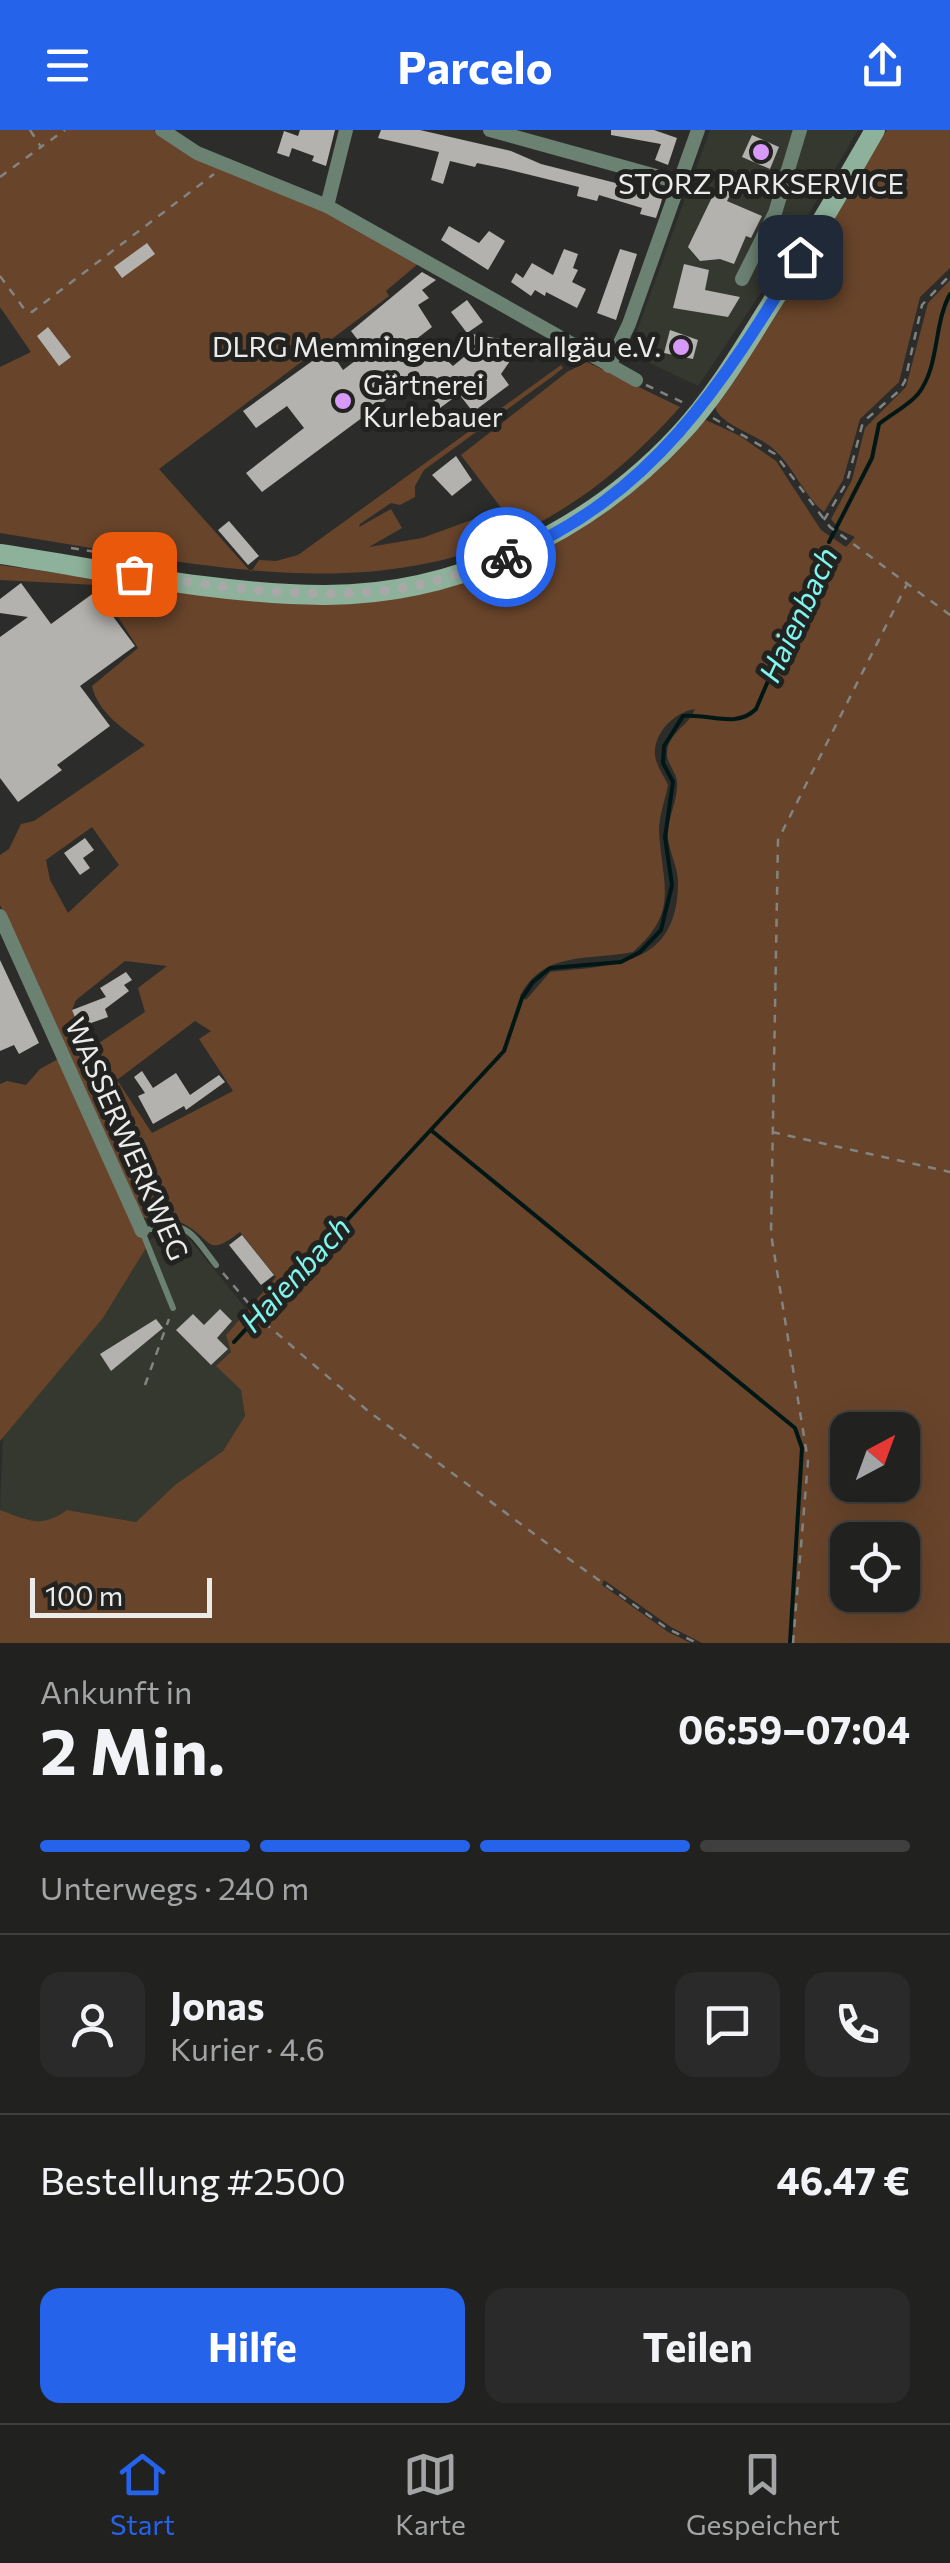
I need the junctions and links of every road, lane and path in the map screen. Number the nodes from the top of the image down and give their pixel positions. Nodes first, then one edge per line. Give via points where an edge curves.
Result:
1 (30, 130) edge
2 (65, 130) edge
3 (162, 130) edge
4 (346, 130) edge
5 (490, 130) edge
6 (698, 130) edge
7 (800, 130) edge
8 (876, 130) edge
9 (41, 147) junction
10 (224, 164) junction
11 (0, 177) edge
12 (678, 182) junction
13 (327, 206) junction
14 (0, 276) edge
15 (950, 276) edge
16 (742, 279) dead end
17 (609, 366) junction
18 (636, 380) joint
19 (689, 410) junction
20 (824, 521) junction
21 (67, 548) dead end
22 (0, 554) edge
23 (156, 562) dead end
24 (907, 584) junction
25 (950, 615) edge
26 (0, 916) edge
27 (771, 1132) junction
28 (950, 1172) edge
29 (142, 1230) junction
30 (216, 1265) joint
31 (173, 1308) joint
32 (145, 1384) dead end
33 (697, 1643) edge
34 (793, 1643) edge

1 - 9 path
2 - 9 path
3 - 10 street
4 - 13 street
5 - 12 street
6 - 12 street
7 - 16 street via 775,213
8 - 19 main road via 750,337
9 - 11 path
10 - 13 street
10 - 14 path via 32,312
12 - 17 street
13 - 17 street
15 - 20 path via 922,305 905,382 863,422 847,482
17 - 18 street
18 - 19 path
19 - 20 path via 775,454
19 - 22 main road via 652,462 577,519 509,556 404,588 270,592
20 - 24 path
21 - 23 path
24 - 25 path
24 - 27 path via 778,840
26 - 29 street, WASSERWERKWEG
27 - 28 path
27 - 34 path via 770,1234 808,1461
29 - 30 lane via 181,1225
29 - 31 lane, WASSERWERKWEG
30 - 33 path via 312,1366 650,1616
31 - 32 path

